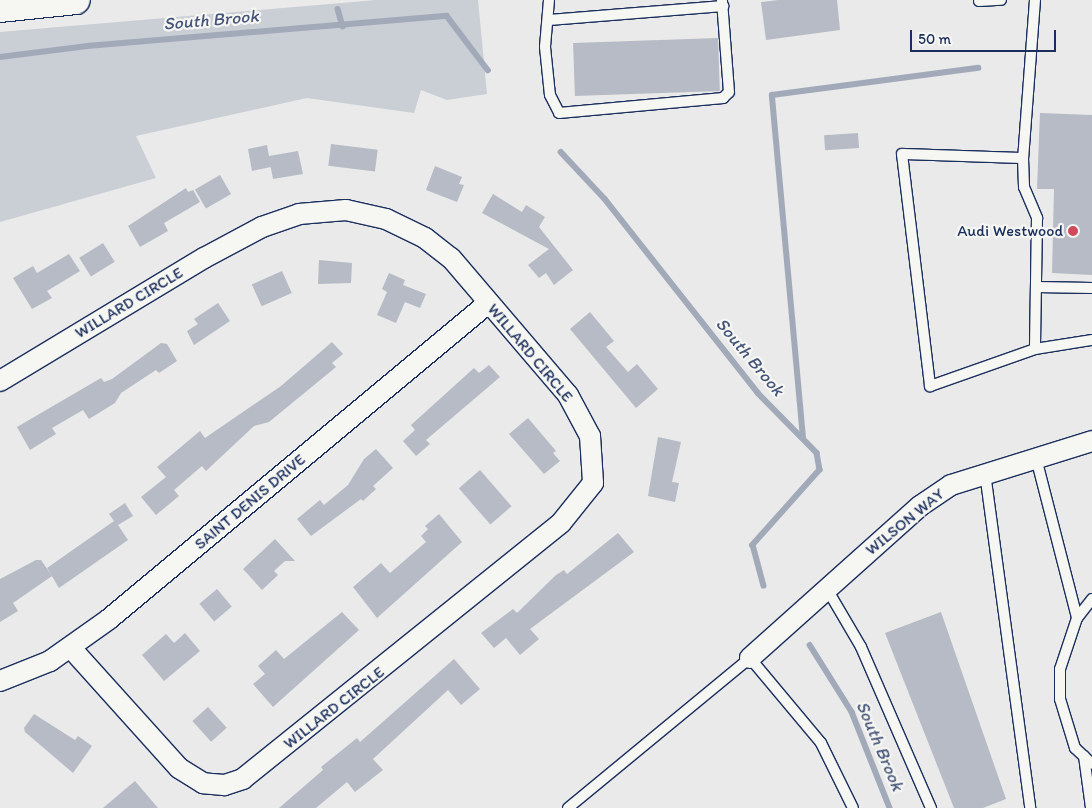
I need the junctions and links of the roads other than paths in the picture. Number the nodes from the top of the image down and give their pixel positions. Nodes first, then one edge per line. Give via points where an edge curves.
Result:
1 (76, 0) edge
2 (549, 0) edge
3 (1001, 0) edge
4 (1034, 0) edge
5 (979, 1) dead end
6 (722, 3) edge
7 (0, 8) edge
8 (549, 20) junction
9 (1023, 158) junction
10 (1036, 287) junction
11 (1092, 288) edge
12 (488, 303) junction
13 (1092, 340) edge
14 (1035, 349) junction
15 (0, 381) edge
16 (1092, 441) edge
17 (1036, 458) junction
18 (985, 473) junction
19 (827, 589) junction
20 (1092, 599) edge
21 (1078, 618) junction
22 (71, 648) junction
23 (750, 658) junction
24 (0, 681) edge
25 (1084, 756) junction
26 (1092, 764) edge
27 (568, 808) edge
28 (853, 808) edge
29 (931, 808) edge
30 (1030, 808) edge
31 (1091, 808) edge

1 - 7 main road
2 - 8 lane
3 - 5 lane
4 - 9 lane
6 - 8 lane
6 - 8 lane via 729,92 723,98 559,113 550,95 545,47
9 - 10 lane via 1024,187 1037,218
9 - 14 lane via 902,154 930,386
10 - 11 lane
10 - 14 lane
12 - 15 street, WILLARD CIRCLE via 451,258 425,238 386,219 346,210 300,214 262,227 204,258
12 - 22 street, SAINT DENIS DRIVE
12 - 22 street, WILLARD CIRCLE via 568,395 590,436 593,483 553,529 243,779 224,785 203,783 179,768
13 - 14 lane
16 - 17 street, WILSON WAY
17 - 18 street, WILSON WAY
17 - 21 lane
18 - 19 street, WILSON WAY via 951,485 920,506
18 - 30 lane
19 - 23 street, WILSON WAY
19 - 29 lane via 862,647
20 - 21 lane
21 - 25 lane via 1060,669 1060,699 1075,748
22 - 24 street, SAINT DENIS DRIVE via 50,661
23 - 27 lane
23 - 28 lane via 821,743
25 - 26 lane
25 - 31 lane

